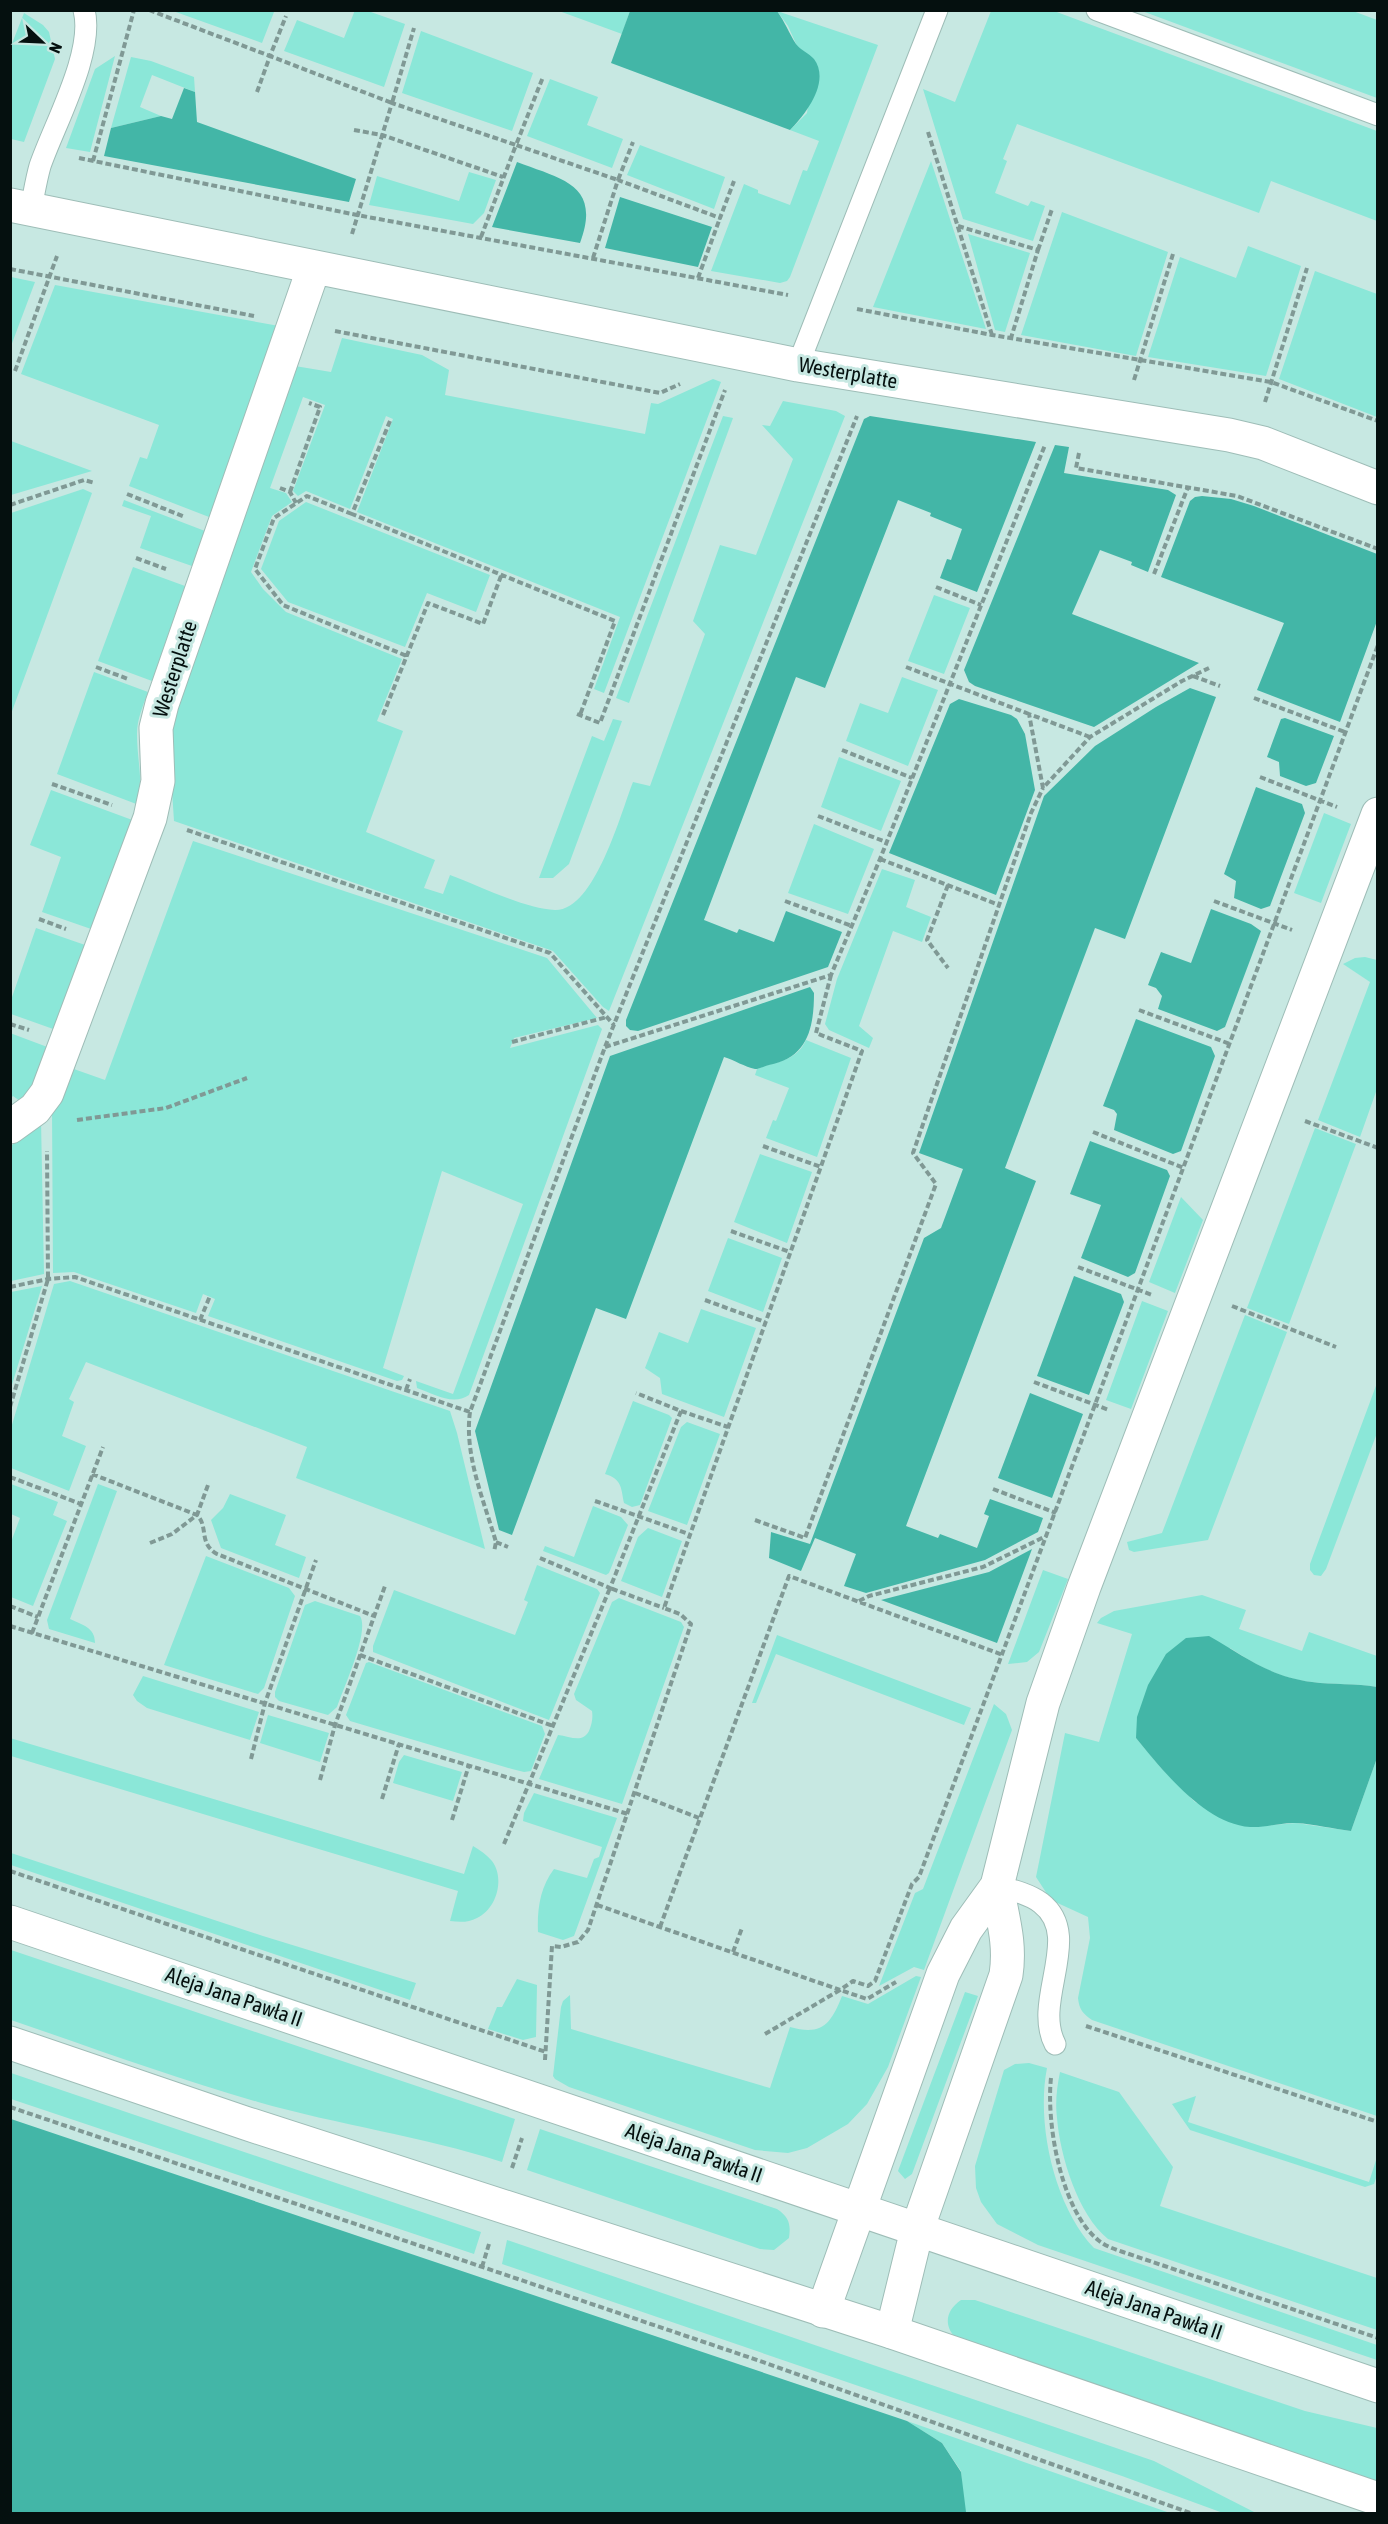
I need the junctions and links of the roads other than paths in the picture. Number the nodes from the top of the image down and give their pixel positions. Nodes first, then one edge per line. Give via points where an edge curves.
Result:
1 (84, 10) edge
2 (937, 10) edge
3 (1097, 10) edge
4 (1377, 115) edge
5 (21, 206) edge
6 (328, 269) junction
7 (798, 365) junction
8 (1377, 488) edge
9 (1376, 818) edge
10 (31, 1120) edge
11 (998, 1886) junction
12 (10, 1922) edge
13 (10, 2043) edge
14 (1055, 2044) road end
15 (859, 2211) junction
16 (917, 2230) junction
17 (824, 2311) junction
18 (891, 2332) junction
19 (1377, 2386) edge
20 (1377, 2499) edge

1 - 5 lane via 87,30 82,57
2 - 7 lane
3 - 4 lane
5 - 6 street, Westerplatte
6 - 7 street, Westerplatte
6 - 10 street, Westerplatte via 293,323 160,712 156,728 158,781 150,818 47,1093
7 - 8 street, Westerplatte via 1253,440
9 - 11 street via 1043,1703
11 - 14 lane via 1040,1902 1056,1920 1059,1937 1048,2025
11 - 15 street via 950,1958
11 - 16 street via 1010,1954 1006,1975
12 - 15 street, Aleja Jana Pawła II via 534,2097
13 - 17 street
15 - 16 street, Aleja Jana Pawła II
15 - 17 street
16 - 18 street
16 - 19 street, Aleja Jana Pawła II
17 - 18 street
18 - 20 street

